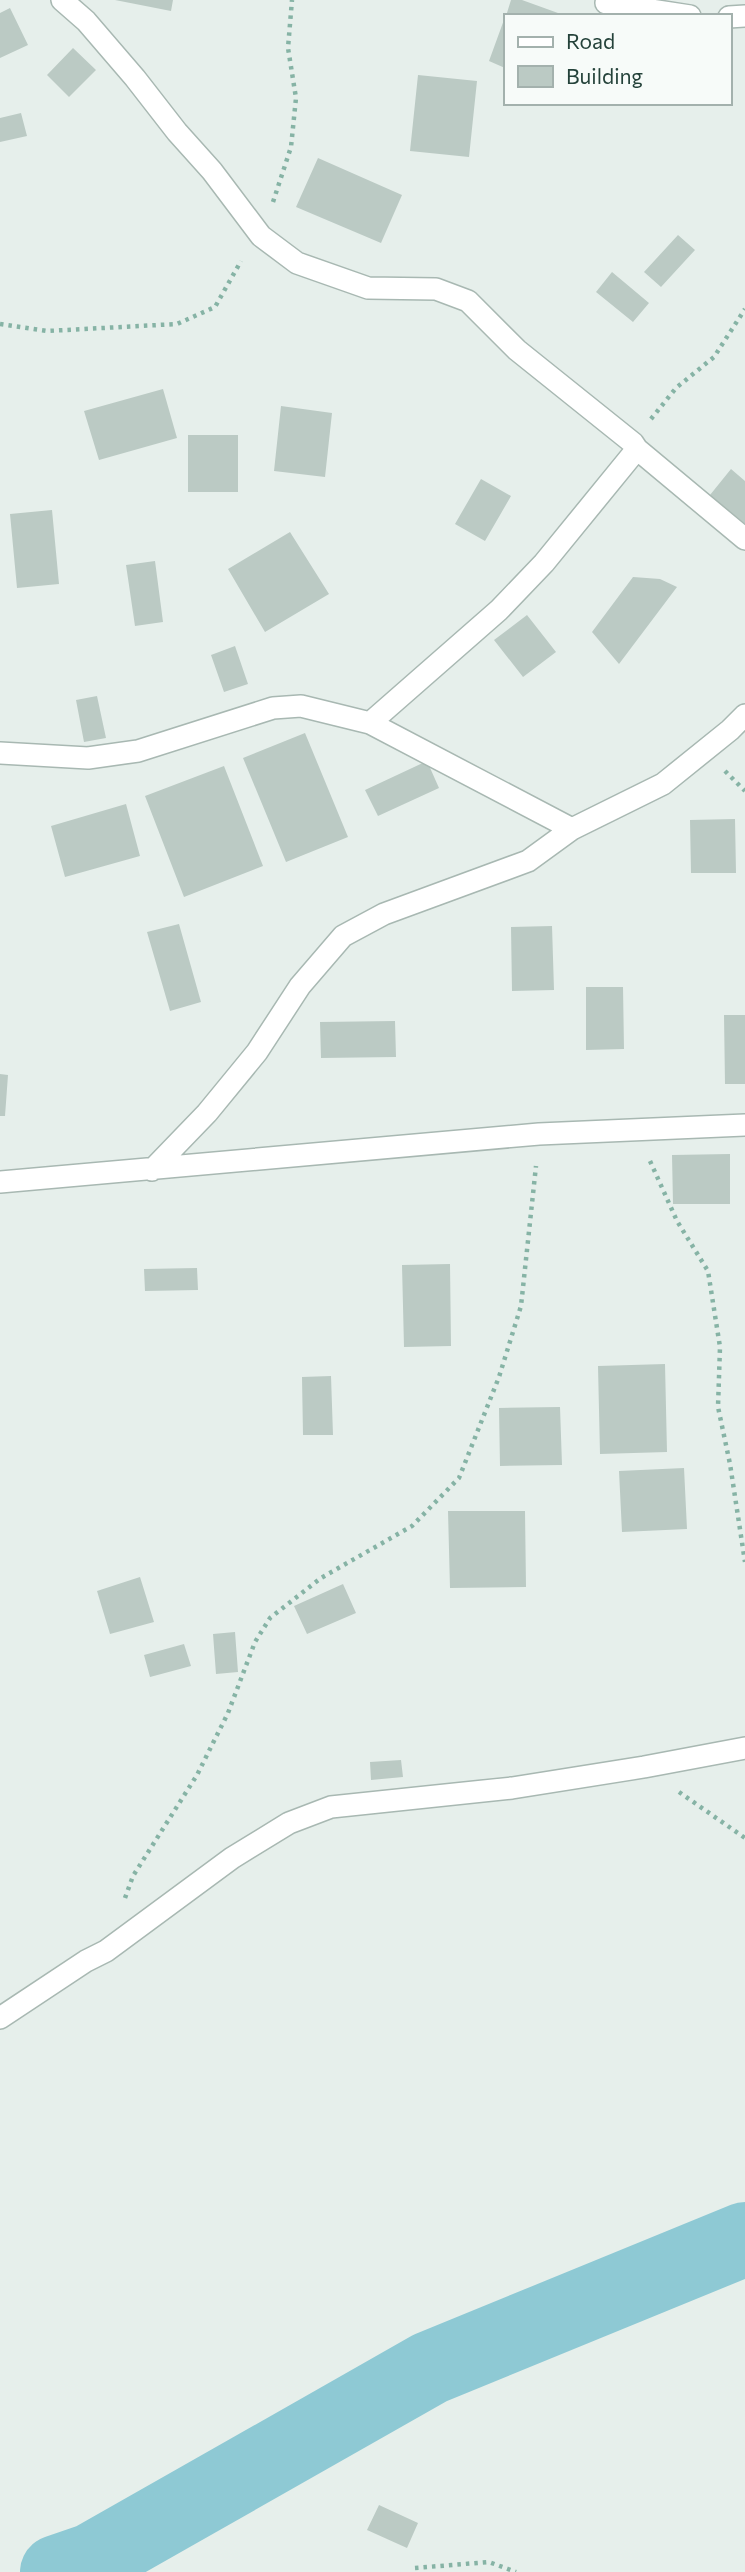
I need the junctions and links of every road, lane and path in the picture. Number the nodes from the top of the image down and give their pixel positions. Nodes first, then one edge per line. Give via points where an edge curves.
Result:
1 (62, 0) edge
2 (292, 0) edge
3 (607, 2) dead end
4 (678, 14) edge
5 (261, 236) junction
6 (745, 309) edge
7 (0, 324) edge
8 (635, 446) junction
9 (745, 539) edge
10 (745, 715) edge
11 (370, 723) junction
12 (0, 753) edge
13 (572, 828) junction
14 (745, 1125) edge
15 (637, 1130) junction
16 (539, 1134) junction
17 (152, 1170) junction
18 (0, 1182) edge
19 (745, 1562) edge
20 (745, 1748) edge
21 (644, 1767) junction
22 (745, 1839) edge
23 (124, 1901) dead end
24 (0, 2018) edge
25 (415, 2568) dead end
26 (516, 2572) edge

1 - 5 street via 135,78
2 - 5 path via 288,48 296,98 291,147
3 - 4 street
5 - 7 path via 215,307 177,324 47,331
5 - 8 street via 297,263 368,288 436,289 468,301 517,350
6 - 8 path via 714,357 676,388
8 - 9 street
8 - 11 street via 544,563 499,610
10 - 13 street via 663,784
11 - 12 street via 300,706 273,708 138,751 88,758
11 - 13 street
13 - 17 street via 528,861 384,914 343,936 300,986 257,1052 216,1103
14 - 15 street
15 - 16 street
15 - 19 path via 677,1221 708,1271 720,1347 718,1407
16 - 17 street
16 - 23 path via 521,1306 459,1478 412,1526 321,1578 270,1618 197,1775 133,1876
17 - 18 street
20 - 21 street
21 - 22 path
21 - 24 street via 512,1788 331,1807 289,1823 232,1857 106,1951
25 - 26 path via 489,2562

